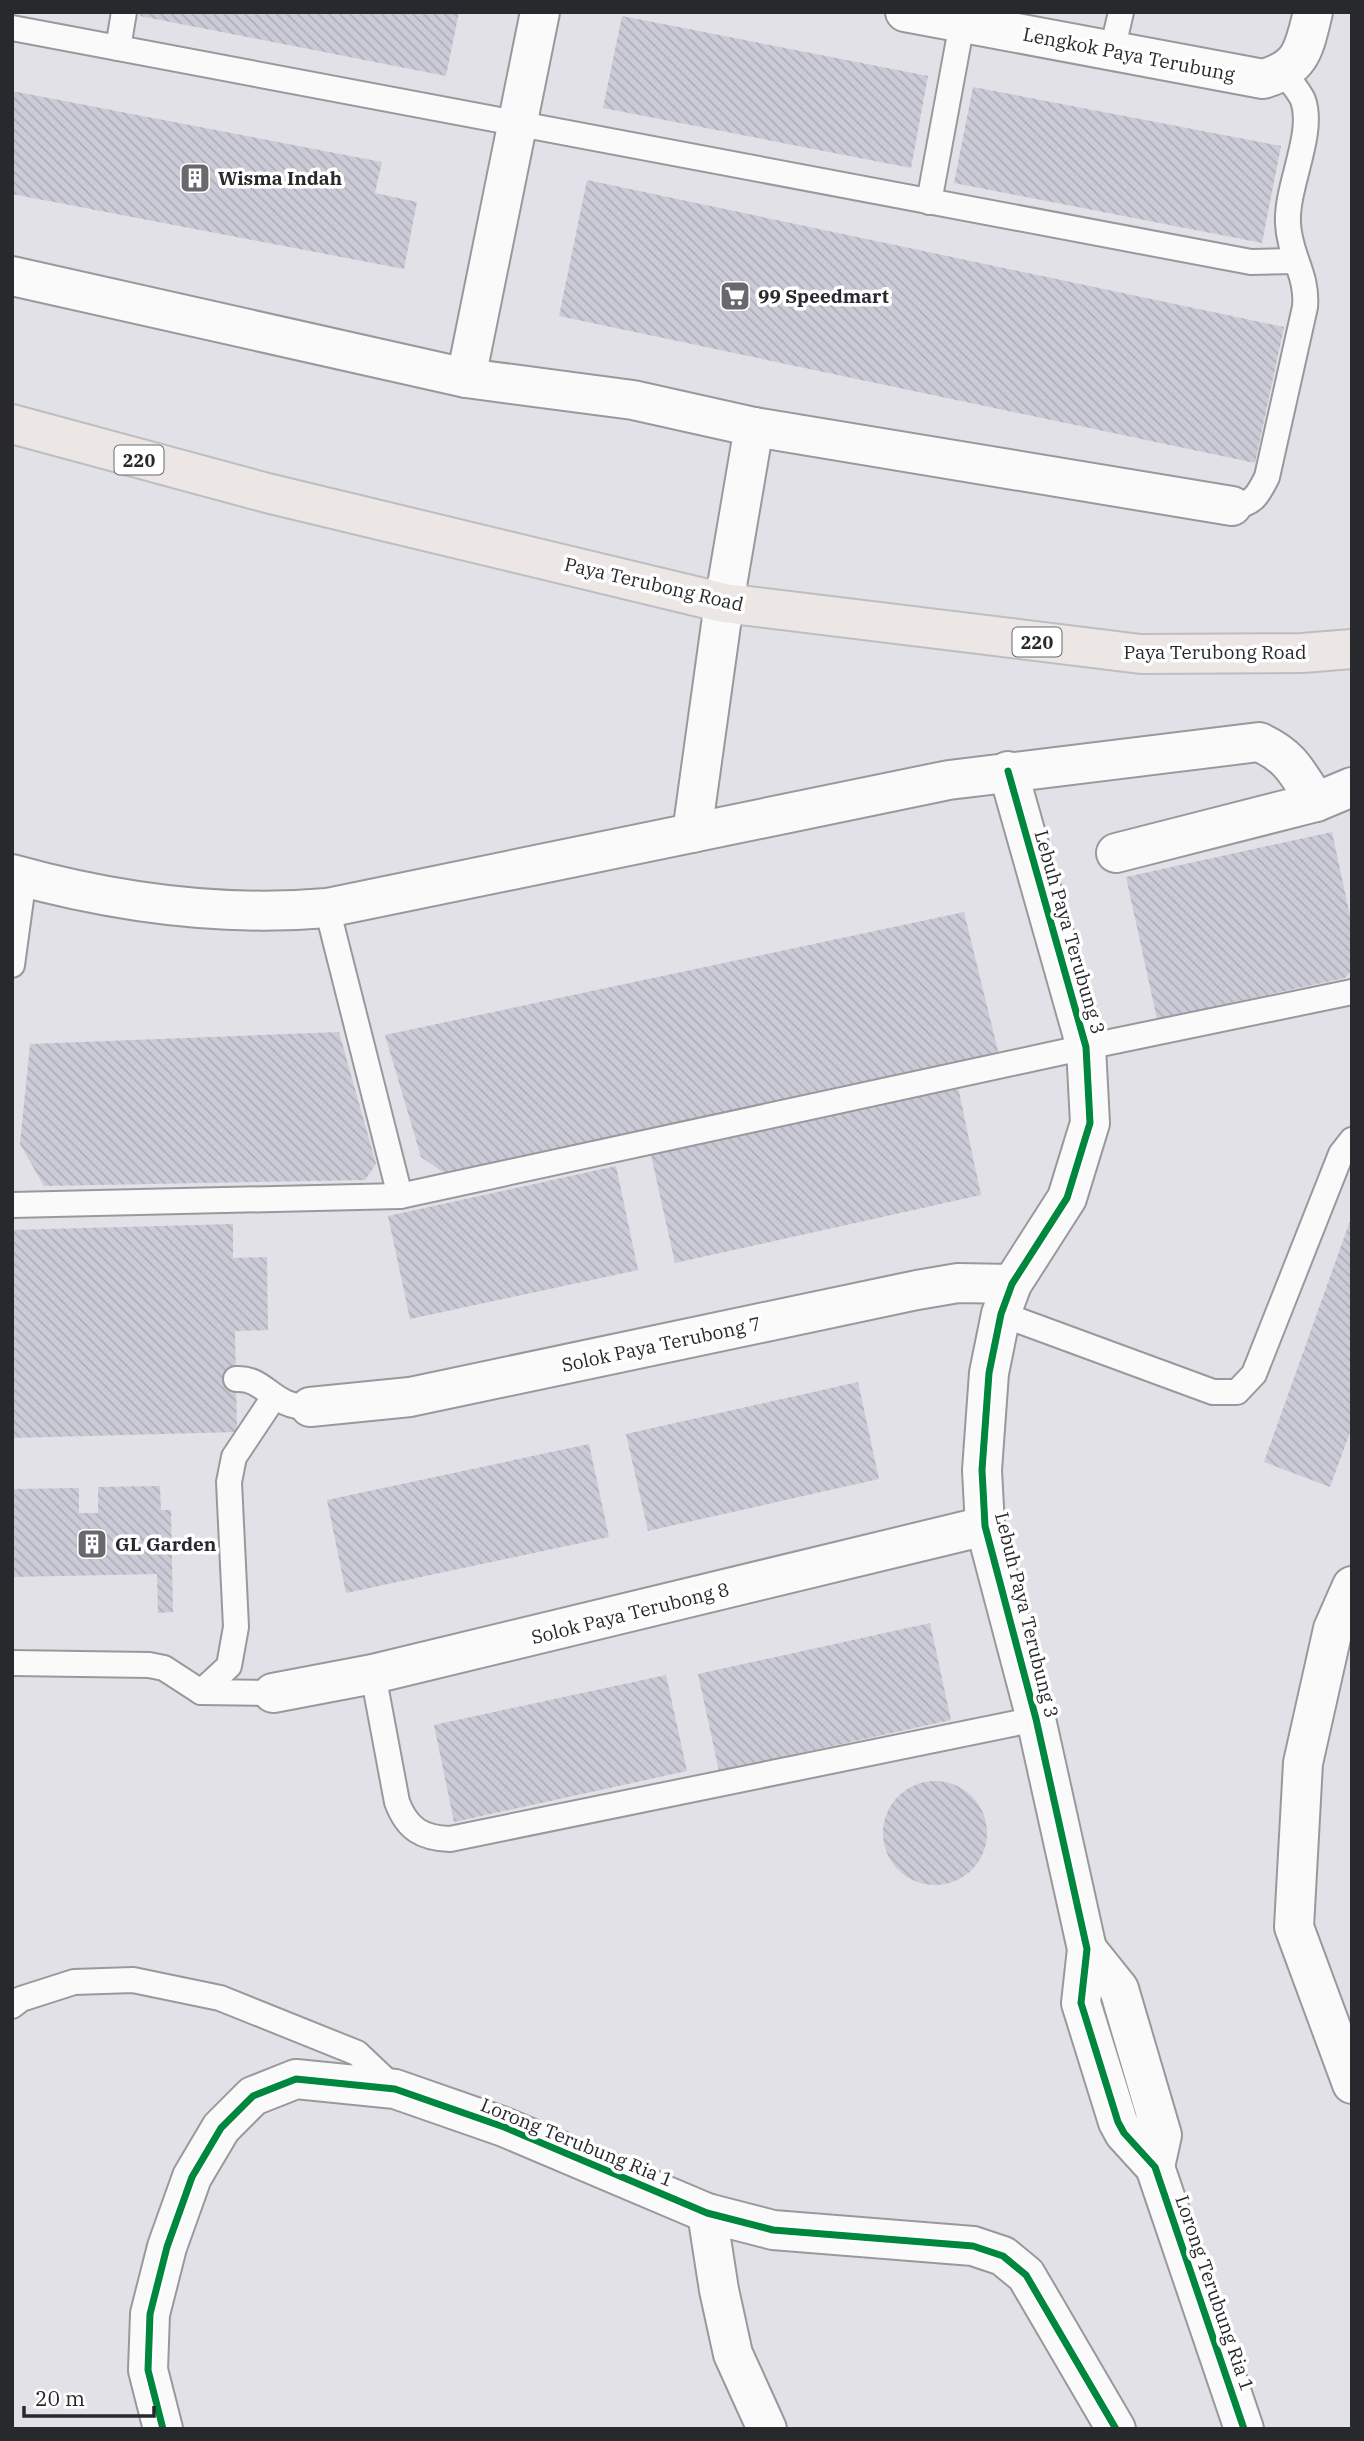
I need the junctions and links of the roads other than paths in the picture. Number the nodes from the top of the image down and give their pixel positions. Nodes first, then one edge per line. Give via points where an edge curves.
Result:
1 (124, 12) edge
2 (540, 12) edge
3 (905, 12) edge
4 (1121, 12) edge
5 (1313, 12) edge
6 (953, 19) edge
7 (12, 28) edge
8 (118, 48) junction
9 (1112, 51) junction
10 (1284, 73) junction
11 (517, 125) junction
12 (929, 202) junction
13 (1296, 261) junction
14 (12, 276) edge
15 (466, 378) junction
16 (12, 424) edge
17 (754, 427) junction
18 (1232, 506) joint
19 (724, 603) junction
20 (1352, 649) edge
21 (1008, 771) junction
22 (1352, 787) edge
23 (1316, 802) junction
24 (692, 833) junction
25 (1116, 853) dead end
26 (18, 875) edge
27 (327, 908) junction
28 (12, 965) edge
29 (1352, 992) edge
30 (1086, 1046) junction
31 (1352, 1139) edge
32 (401, 1196) junction
33 (12, 1205) edge
34 (1007, 1299) junction
35 (236, 1379) dead end
36 (274, 1397) junction
37 (310, 1407) joint
38 (985, 1526) junction
39 (1352, 1586) edge
40 (12, 1662) edge
41 (373, 1674) junction
42 (201, 1692) junction
43 (273, 1693) joint
44 (1037, 1719) junction
45 (12, 2006) edge
46 (1352, 2084) edge
47 (395, 2089) junction
48 (1155, 2167) joint
49 (707, 2213) junction
50 (163, 2429) edge
51 (767, 2429) edge
52 (1116, 2429) edge
53 (1244, 2429) edge

1 - 8 lane
2 - 11 street
3 - 6 street, Lengkok Paya Terubung
4 - 9 lane
5 - 10 street via 1299,57
6 - 9 street, Lengkok Paya Terubung
6 - 12 lane
7 - 8 lane
8 - 11 lane
9 - 10 street, Lengkok Paya Terubung via 1263,79
10 - 13 lane via 1303,99 1306,119 1288,212
11 - 12 lane
11 - 15 street
12 - 13 lane via 1251,262
13 - 18 lane via 1307,286 1305,307 1267,477 1256,498
14 - 15 street
15 - 17 street via 633,400
16 - 19 main road, Paya Terubong Road / 220 via 267,493
17 - 18 street
17 - 19 street
19 - 20 main road, Paya Terubong Road / 220 via 1141,654
19 - 24 street
21 - 23 street via 1259,742 1291,763
21 - 24 street
21 - 30 street, Lebuh Paya Terubung 3
22 - 23 street
23 - 25 street
24 - 27 street
26 - 27 street via 173,906 284,912
26 - 28 lane
27 - 32 lane
29 - 30 lane
30 - 32 lane
30 - 34 street, Lebuh Paya Terubung 3 via 1090,1123 1067,1198
31 - 34 lane via 1341,1154 1254,1374 1237,1392 1213,1392
32 - 33 lane
34 - 37 street, Solok Paya Terubong 7 via 958,1283 410,1397
34 - 38 street, Lebuh Paya Terubung 3 via 989,1373 982,1470
35 - 36 lane via 254,1382
36 - 37 lane via 293,1407
36 - 42 lane via 234,1457 229,1482 236,1627 229,1666
38 - 41 street, Solok Paya Terubong 8
38 - 44 street, Lebuh Paya Terubung 3
39 - 46 street via 1333,1629 1303,1763 1294,1927
40 - 42 lane via 149,1665 164,1668
41 - 43 street, Solok Paya Terubong 8
41 - 44 lane via 397,1802 416,1832 432,1839 450,1839
42 - 43 lane
44 - 48 street, Lebuh Paya Terubung 3 via 1087,1949 1119,1989 1162,2135
45 - 47 lane via 74,1982 133,1980 220,1998 357,2053
47 - 49 street, Lorong Terubung Ria 1 via 504,2127
47 - 50 street, Lorong Terubung Ria 1 via 296,2078 253,2096 221,2128 192,2177 150,2314 148,2370
48 - 53 street, Lorong Terubung Ria 1
49 - 51 street via 733,2354
49 - 52 street, Lorong Terubung Ria 1 via 773,2230 973,2246 1003,2256 1026,2275

